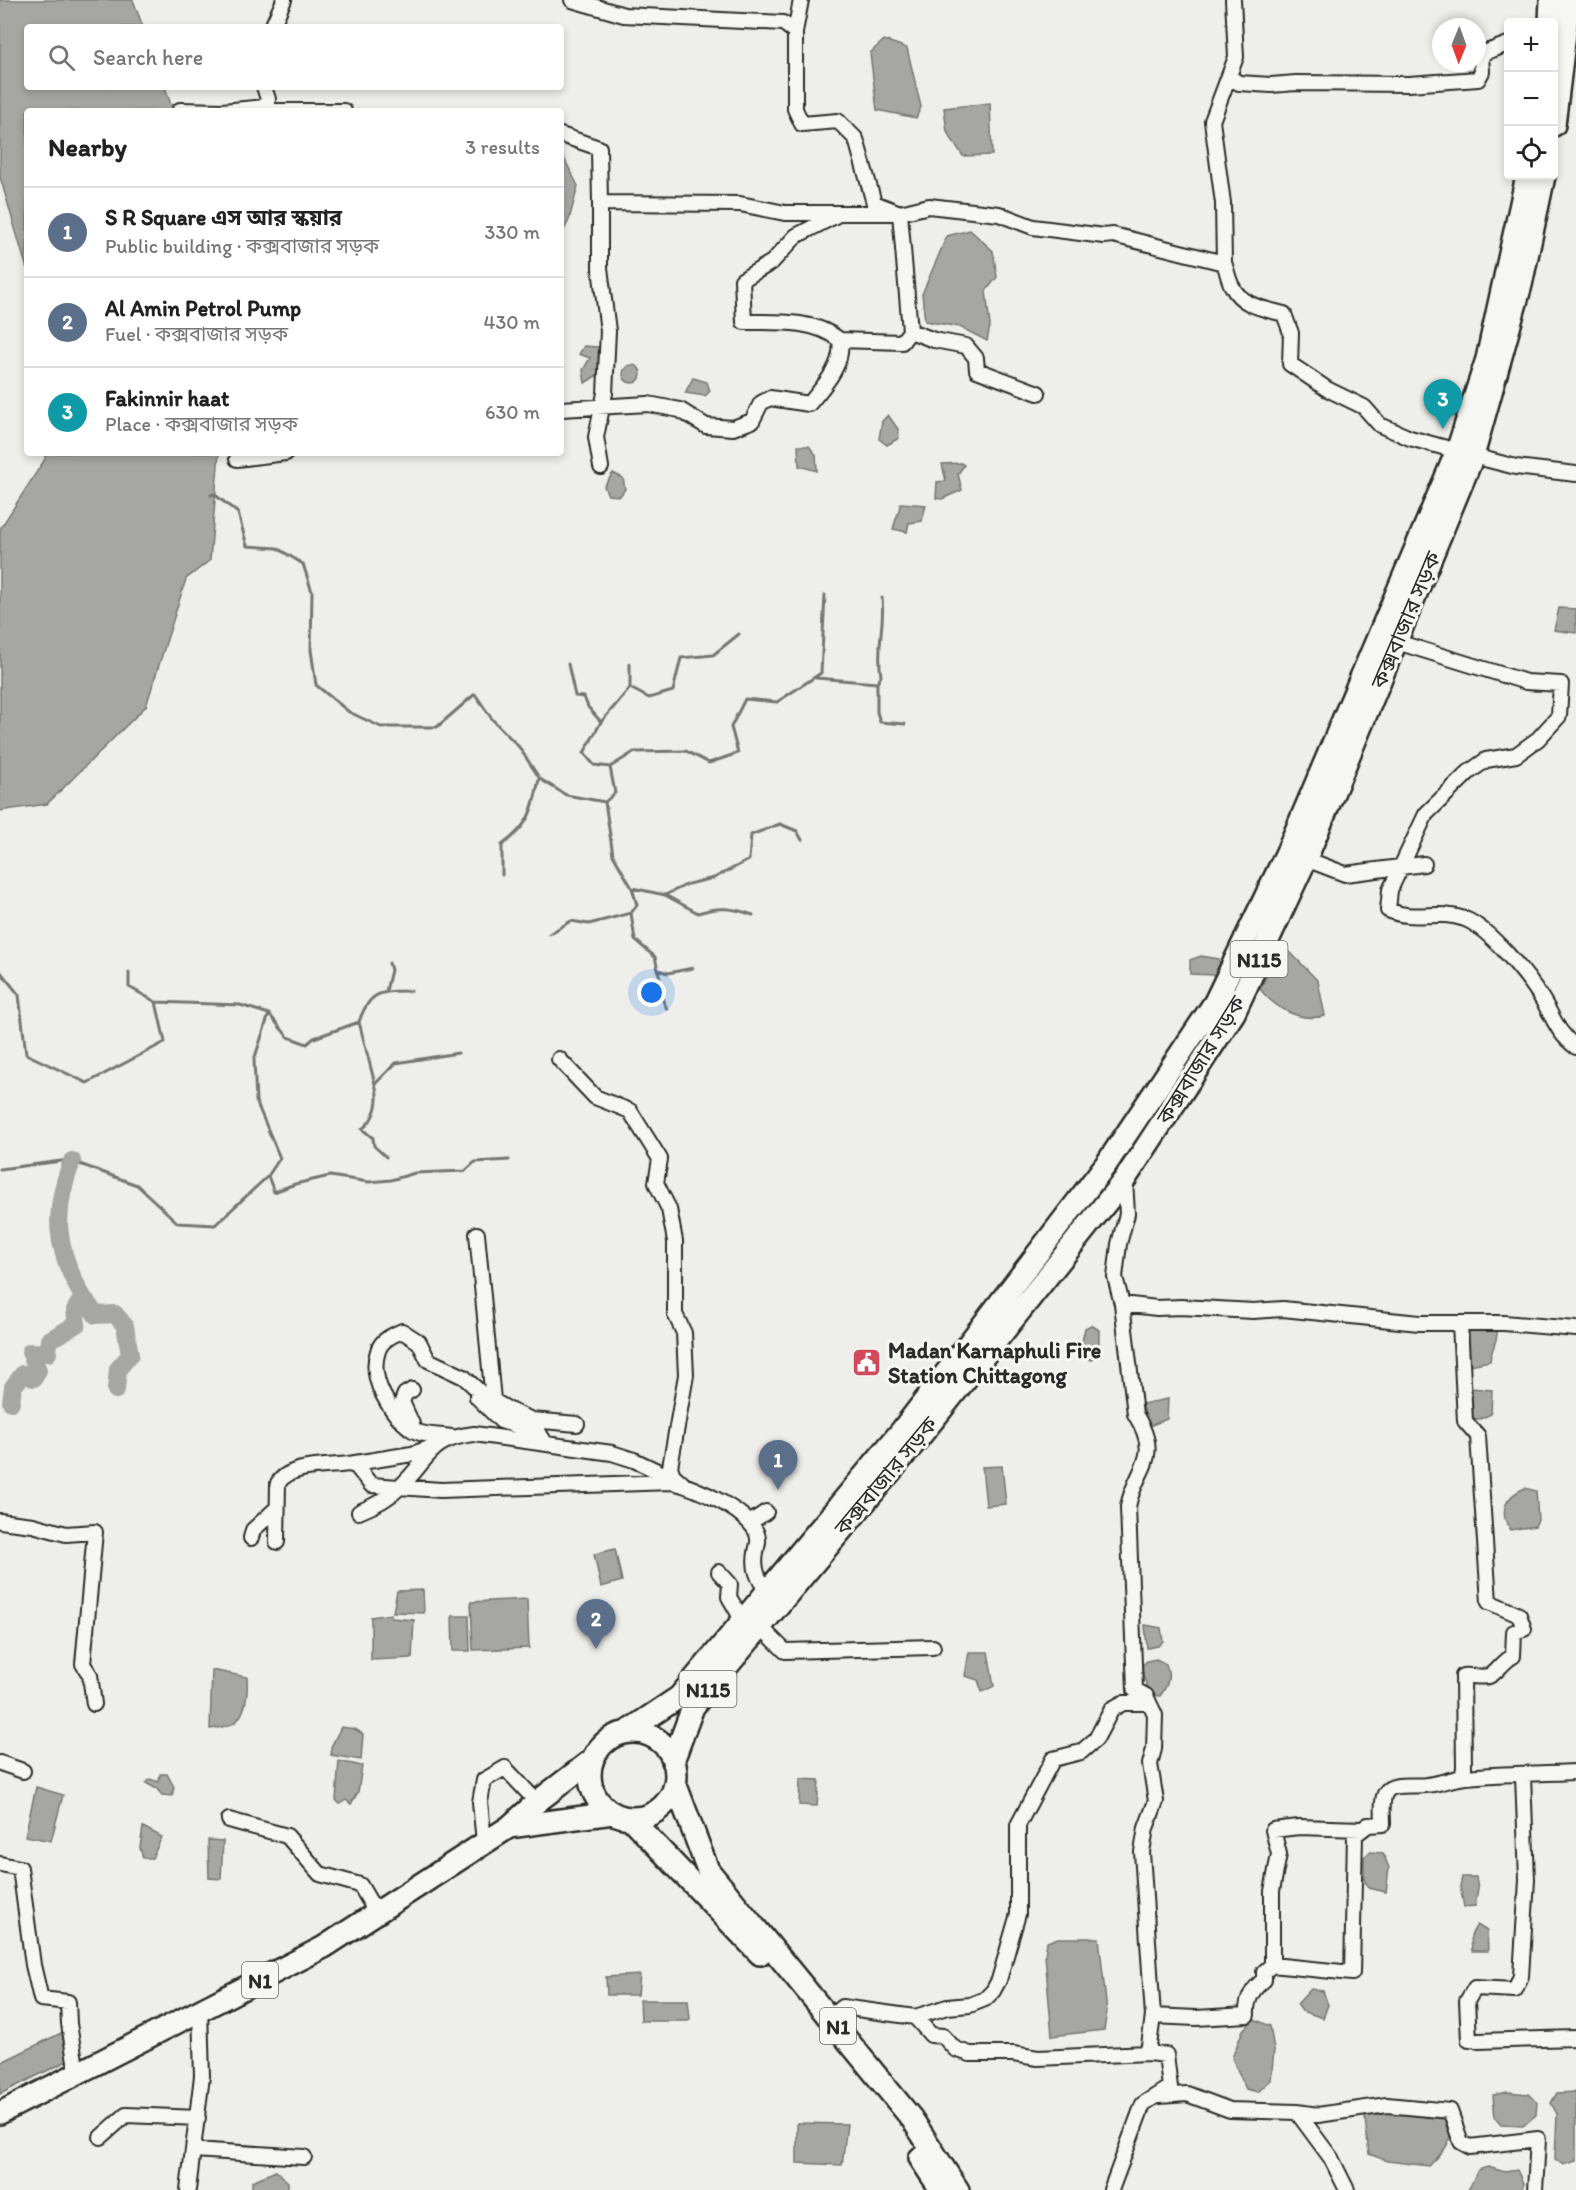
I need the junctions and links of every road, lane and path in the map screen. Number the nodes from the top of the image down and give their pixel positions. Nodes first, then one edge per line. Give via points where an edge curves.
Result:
1 (285, 0) edge
2 (572, 0) edge
3 (801, 0) edge
4 (1233, 0) edge
5 (1551, 0) edge
6 (1569, 0) edge
7 (1550, 18) edge
8 (273, 24) edge
9 (795, 32) junction
10 (1560, 38) edge
11 (1504, 46) edge
12 (1558, 72) edge
13 (1229, 76) junction
14 (265, 90) edge
15 (265, 107) joint
16 (254, 108) edge
17 (564, 136) edge
18 (1526, 180) edge
19 (1543, 180) edge
20 (600, 203) junction
21 (900, 213) junction
22 (838, 215) junction
23 (1224, 263) junction
24 (910, 331) junction
25 (840, 340) junction
26 (1038, 393) dead end
27 (603, 406) junction
28 (564, 409) edge
29 (1465, 453) junction
30 (261, 456) edge
31 (237, 459) dead end
32 (601, 467) dead end
33 (1576, 474) edge
34 (1397, 642) junction
35 (1306, 859) junction
36 (1424, 864) dead end
37 (1403, 865) junction
38 (1576, 1047) edge
39 (559, 1059) dead end
40 (1125, 1179) junction
41 (477, 1234) dead end
42 (1122, 1304) junction
43 (1460, 1323) junction
44 (1576, 1329) edge
45 (436, 1364) junction
46 (412, 1390) dead end
47 (493, 1400) junction
48 (577, 1424) dead end
49 (416, 1431) junction
50 (452, 1437) junction
51 (545, 1443) junction
52 (437, 1446) junction
53 (349, 1464) junction
54 (683, 1484) junction
55 (399, 1488) junction
56 (276, 1509) junction
57 (359, 1512) dead end
58 (766, 1512) dead end
59 (0, 1521) edge
60 (751, 1522) junction
61 (251, 1538) dead end
62 (277, 1542) dead end
63 (719, 1572) dead end
64 (766, 1592) junction
65 (752, 1624) junction
66 (933, 1647) dead end
67 (1149, 1703) junction
68 (94, 1704) dead end
69 (625, 1733) junction
70 (593, 1760) junction
71 (673, 1761) junction
72 (0, 1763) edge
73 (0, 1772) edge
74 (1576, 1772) edge
75 (1522, 1776) junction
76 (1462, 1777) junction
77 (675, 1783) junction
78 (537, 1802) junction
79 (622, 1816) junction
80 (229, 1820) dead end
81 (509, 1827) junction
82 (1361, 1828) junction
83 (484, 1842) junction
84 (0, 1864) edge
85 (377, 1914) junction
86 (1272, 1965) junction
87 (200, 2010) junction
88 (1153, 2016) junction
89 (831, 2017) junction
90 (915, 2017) junction
91 (1576, 2038) edge
92 (1148, 2054) junction
93 (77, 2073) junction
94 (1143, 2104) junction
95 (1297, 2112) junction
96 (0, 2113) edge
97 (198, 2118) junction
98 (101, 2137) dead end
99 (195, 2150) junction
100 (304, 2157) dead end
101 (189, 2190) edge
102 (941, 2190) edge
103 (958, 2190) edge
104 (1111, 2190) edge
105 (1347, 2190) edge
106 (1535, 2190) edge

1 - 8 street
2 - 9 street via 624,15 783,23
3 - 9 street
4 - 13 street via 1236,57
5 - 7 highway
6 - 10 highway
9 - 21 street via 795,109 802,124 838,121 856,139 874,203
10 - 12 highway
11 - 13 street via 1482,54 1478,79 1271,85 1239,83
13 - 23 street via 1212,121 1223,202
14 - 15 street
15 - 16 street
17 - 20 street via 599,148
18 - 29 highway, কক্সবাজার সড়ক / N115
19 - 29 highway, কক্সবাজার সড়ক / N115 via 1521,285
20 - 22 street via 740,204 785,213
20 - 27 street via 600,268 609,331
21 - 22 street
21 - 23 street via 929,206 999,214 1033,227 1113,235
21 - 24 street
22 - 25 street via 796,236 772,261 742,280 744,322 794,322 829,331
23 - 29 street via 1241,300 1284,314 1291,333 1290,364 1327,389 1365,407 1380,425
24 - 25 street via 902,342
24 - 26 street via 966,346 976,358 977,370
25 - 27 street via 842,352 828,381 809,404 770,398 761,403 752,421 733,428 706,426 680,410 659,406
27 - 28 street
27 - 32 street via 596,437
29 - 33 street via 1516,467
29 - 34 highway, কক্সবাজার সড়ক / N115
29 - 64 highway, কক্সবাজার সড়ক / N115 via 1287,852 1215,1002 1107,1163 903,1429
30 - 31 street
34 - 35 highway, কক্সবাজার সড়ক / N115
34 - 37 street via 1526,682 1561,684 1559,716 1516,755 1486,760 1469,772 1426,814
35 - 37 street via 1346,874
35 - 40 highway, কক্সবাজার সড়ক / N115 via 1234,1013
36 - 37 street
37 - 38 street via 1390,890 1388,910 1403,917 1440,913 1466,920 1522,970 1562,1036
39 - 54 street via 596,1097 630,1111 660,1159 656,1183 669,1209 675,1241 675,1314 684,1333 686,1375 670,1467
40 - 42 street via 1127,1214 1115,1278
40 - 65 highway, কক্সবাজার সড়ক / N115 via 918,1439
41 - 47 street
42 - 43 street via 1282,1309 1419,1323
42 - 67 street via 1135,1414 1144,1429 1148,1459 1131,1490 1128,1552 1135,1690 1146,1696
43 - 44 street
43 - 76 street via 1465,1421 1478,1437 1489,1602 1519,1615 1524,1629 1514,1632 1512,1656 1501,1662 1494,1673 1463,1676
45 - 47 street via 464,1377
45 - 49 street via 428,1360 419,1342 402,1331 387,1337 378,1350 377,1367 386,1402
45 - 51 street via 501,1421 539,1433
46 - 49 street via 402,1402
47 - 48 street via 532,1420
49 - 50 street
50 - 51 street via 474,1434
50 - 52 street
51 - 54 street via 612,1453
52 - 53 street
52 - 55 street
53 - 55 street via 356,1466 371,1485
53 - 56 street via 282,1476
54 - 55 street
54 - 60 street
55 - 57 street via 380,1503
56 - 61 street via 253,1530
56 - 62 street
58 - 60 street
59 - 68 street via 66,1534 95,1532 83,1664 90,1676
60 - 64 street via 759,1539 755,1571
63 - 65 street via 730,1584 729,1597
64 - 65 highway, কক্সবাজার সড়ক / N115
65 - 66 street via 785,1652
65 - 69 highway, কক্সবাজার সড়ক / N115 via 679,1697
65 - 71 highway, কক্সবাজার সড়ক / N115 via 693,1707
67 - 88 street via 1155,1716 1150,1764 1156,1801 1142,1852
67 - 90 street via 1123,1702 1112,1708 1096,1739 1081,1752 1053,1759 1018,1825 1018,1914 993,1991 970,2005
69 - 70 highway via 609,1740
69 - 71 highway via 654,1738
70 - 78 highway, N1
70 - 79 highway via 592,1790 597,1800
71 - 77 highway
72 - 73 street via 23,1771
74 - 75 street
75 - 76 street
75 - 91 street via 1527,1880 1521,1976 1515,1990 1475,1988 1467,2001 1474,2040
76 - 82 street via 1391,1788 1384,1799 1383,1824
77 - 79 highway via 659,1809 640,1817
77 - 89 highway, N1 via 708,1870
78 - 81 highway, N1
78 - 83 street via 505,1768 484,1780 480,1802
79 - 81 highway, N1
79 - 102 highway, N1 via 718,1908 819,2022 897,2122
80 - 85 street via 291,1838 320,1874 360,1885
81 - 83 highway, N1
82 - 86 street via 1273,1830 1279,1854 1272,1891
82 - 86 street via 1355,1835 1352,1973
83 - 85 highway, N1
84 - 93 street via 20,1868 41,1999 68,2002
85 - 87 highway, N1 via 324,1947
86 - 88 street via 1254,1988 1247,2015
87 - 93 highway, N1
87 - 97 street via 202,2076
88 - 92 street
89 - 90 street via 842,2007
89 - 103 highway, N1 via 912,2119
90 - 92 street via 931,2035 943,2036 955,2049 970,2054 1038,2058
92 - 94 street via 1166,2055 1170,2087
93 - 96 highway, N1
94 - 95 street via 1163,2094 1187,2094 1230,2110
94 - 104 street
95 - 105 street via 1331,2158
95 - 106 street via 1318,2115 1388,2105 1450,2111 1461,2142 1470,2147 1538,2139
97 - 98 street via 126,2115
97 - 99 street
99 - 100 street
99 - 101 street

